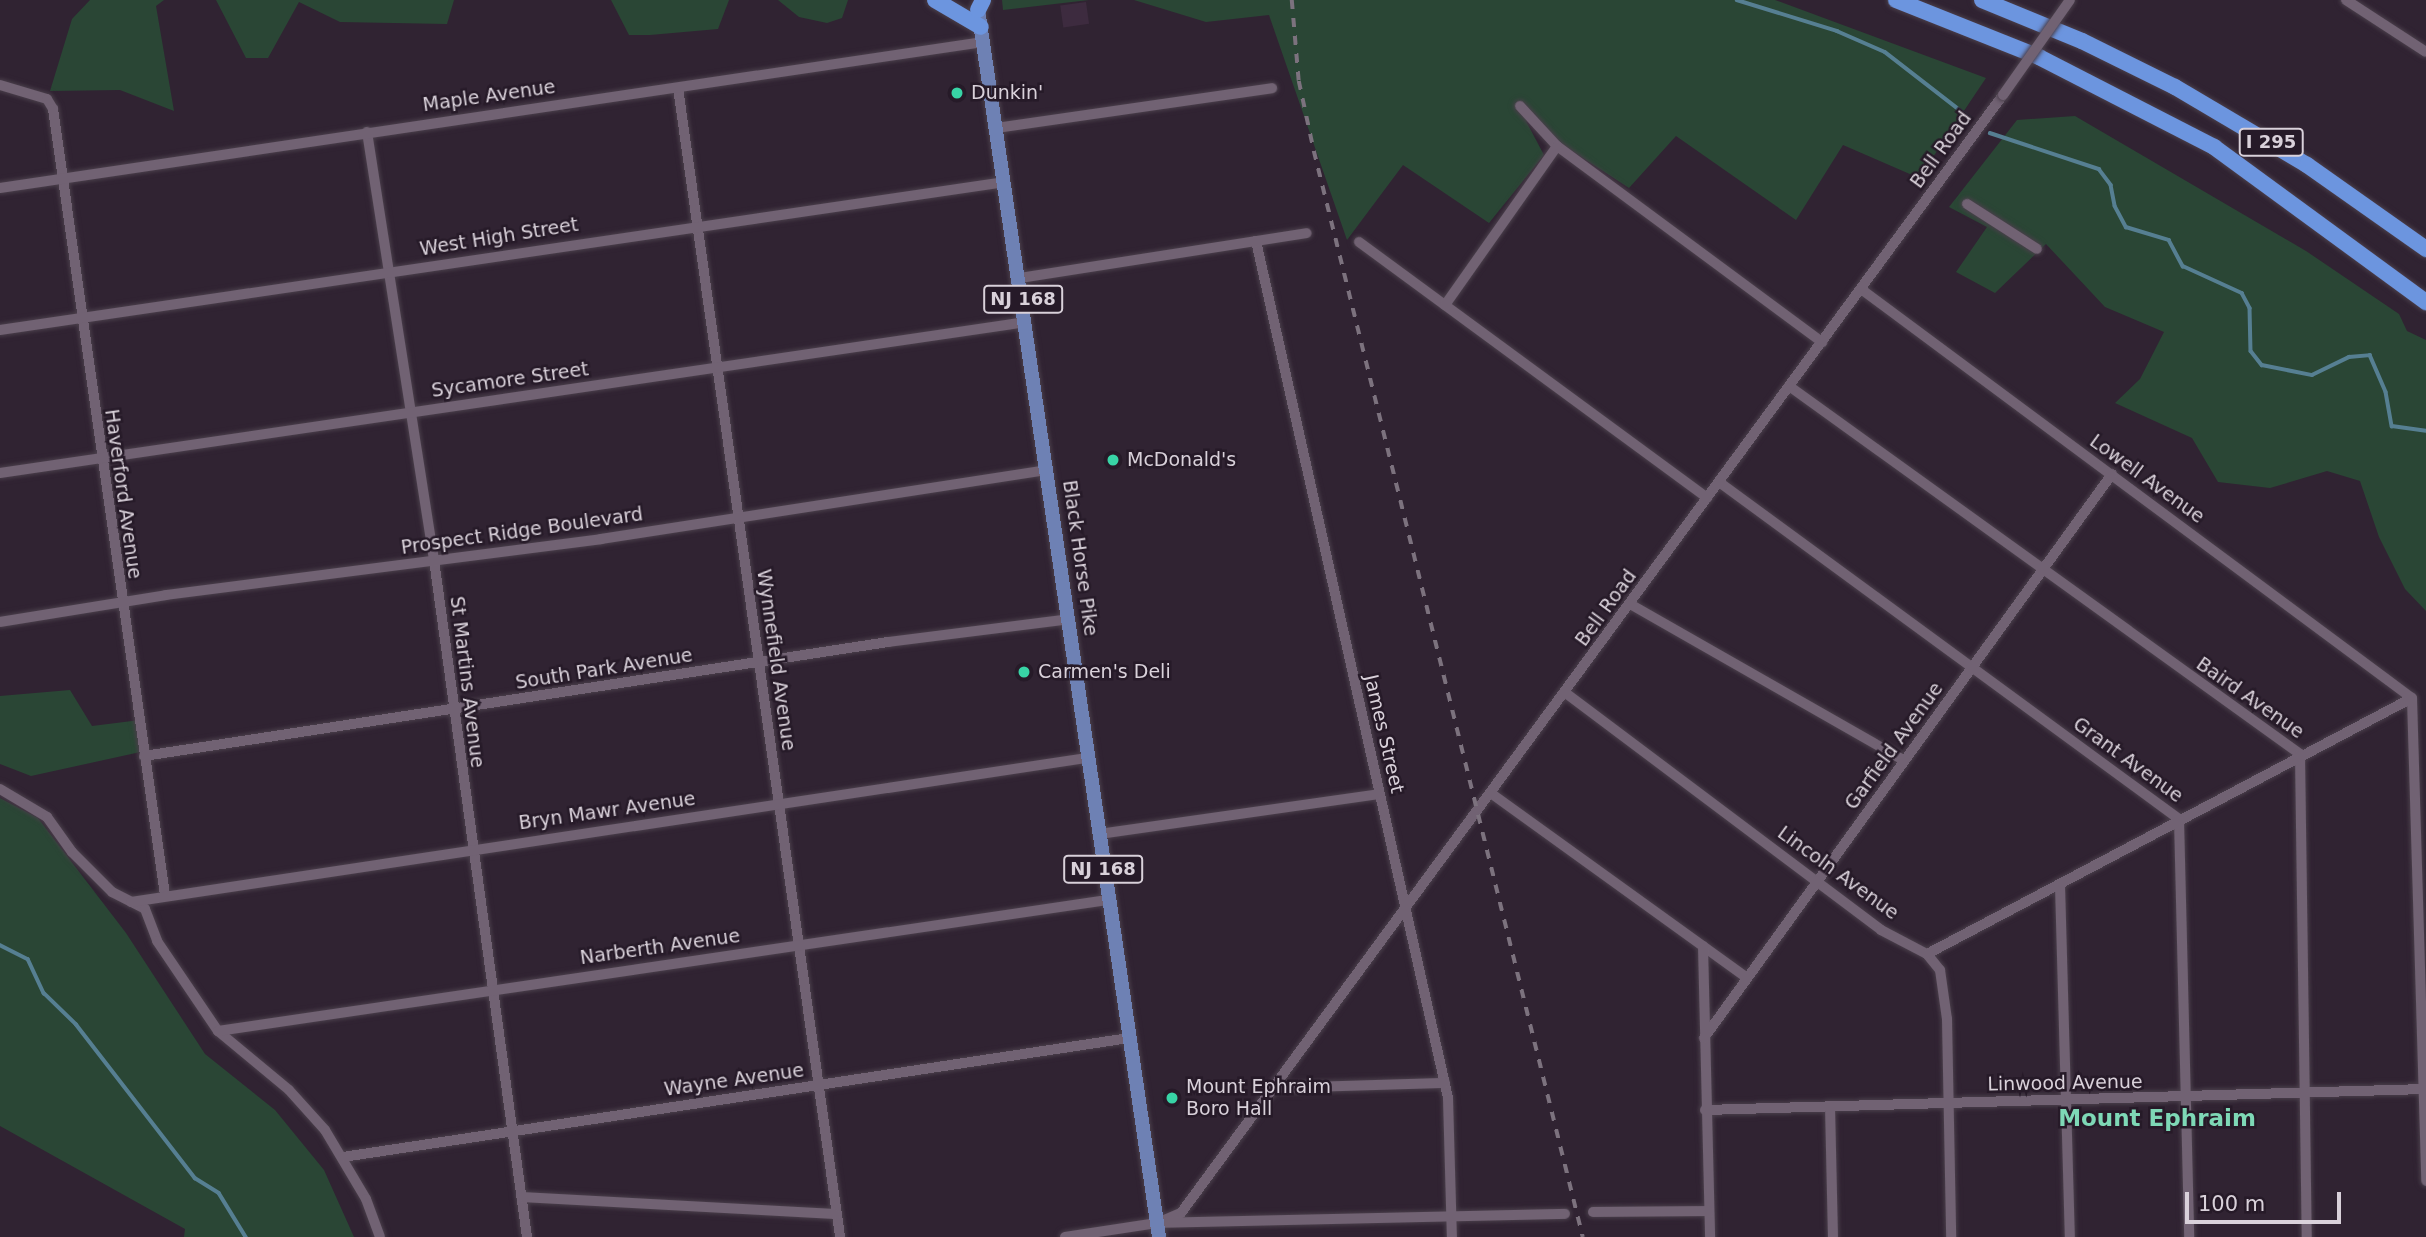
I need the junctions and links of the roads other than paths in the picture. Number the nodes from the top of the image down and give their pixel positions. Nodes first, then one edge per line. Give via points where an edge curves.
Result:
1 (935, 0) edge
2 (1896, 0) edge
3 (1982, 0) edge
4 (2070, 0) edge
5 (2346, 0) edge
6 (979, 3) edge
7 (982, 35) junction
8 (2426, 52) edge
9 (0, 85) edge
10 (678, 88) junction
11 (1272, 88) dead end
12 (1520, 106) dead end
13 (996, 128) junction
14 (367, 132) junction
15 (1557, 146) junction
16 (61, 177) junction
17 (1005, 182) junction
18 (0, 188) edge
19 (1967, 204) dead end
20 (694, 227) junction
21 (1306, 233) dead end
22 (1256, 241) junction
23 (1359, 242) dead end
24 (2037, 249) dead end
25 (2426, 249) edge
26 (387, 273) junction
27 (1020, 278) junction
28 (1861, 289) junction
29 (2426, 302) edge
30 (1445, 305) junction
31 (80, 318) junction
32 (1026, 322) junction
33 (0, 330) edge
34 (1822, 342) junction
35 (715, 368) junction
36 (1789, 386) junction
37 (408, 413) junction
38 (101, 458) junction
39 (1048, 470) junction
40 (0, 473) edge
41 (2112, 474) junction
42 (1719, 482) junction
43 (1707, 498) junction
44 (738, 518) junction
45 (434, 560) junction
46 (2042, 572) junction
47 (122, 602) junction
48 (1630, 604) junction
49 (1070, 619) junction
50 (0, 621) edge
51 (759, 662) junction
52 (1973, 667) junction
53 (1567, 694) junction
54 (2412, 698) junction
55 (452, 709) junction
56 (2300, 754) junction
57 (144, 756) junction
58 (1087, 758) junction
59 (1905, 760) junction
60 (0, 789) edge
61 (1379, 794) junction
62 (1492, 794) junction
63 (779, 803) junction
64 (2179, 818) junction
65 (1098, 835) junction
66 (472, 849) junction
67 (1817, 880) junction
68 (2060, 885) junction
69 (165, 895) junction
70 (1108, 900) junction
71 (131, 902) junction
72 (1404, 912) junction
73 (798, 945) junction
74 (1703, 946) junction
75 (1927, 954) junction
76 (1747, 978) junction
77 (495, 989) junction
78 (218, 1031) junction
79 (1129, 1038) junction
80 (1704, 1038) junction
81 (1445, 1083) junction
82 (820, 1085) junction
83 (1273, 1088) junction
84 (2425, 1089) edge
85 (2303, 1093) junction
86 (2188, 1099) junction
87 (2067, 1100) junction
88 (1948, 1101) junction
89 (1830, 1106) junction
90 (1705, 1110) junction
91 (512, 1131) junction
92 (343, 1157) junction
93 (2426, 1181) edge
94 (522, 1197) junction
95 (1709, 1211) junction
96 (1593, 1212) dead end
97 (835, 1214) junction
98 (1565, 1214) dead end
99 (1451, 1217) junction
100 (1158, 1230) edge
101 (380, 1237) edge
102 (527, 1237) edge
103 (840, 1237) edge
104 (1065, 1237) edge
105 (1452, 1237) edge
106 (1710, 1237) edge
107 (1833, 1237) edge
108 (1951, 1237) edge
109 (2070, 1237) edge
110 (2189, 1237) edge
111 (2307, 1237) edge

1 - 7 highway
2 - 29 highway, I 295 via 2039,57 2202,140 2273,186
3 - 25 highway, I 295 via 2175,87 2318,172
4 - 28 street, Bell Road, bridge
5 - 8 street
6 - 7 main road, Black Horse Pike / NJ 168
7 - 10 street, Maple Avenue
7 - 13 main road, Black Horse Pike / NJ 168
9 - 16 street, Haverford Avenue via 47,99 53,109
10 - 14 street, Maple Avenue
10 - 20 street, Wynnefield Avenue
11 - 13 street
12 - 15 street
13 - 17 main road, Black Horse Pike / NJ 168
14 - 16 street, Maple Avenue
14 - 26 street, St Martins Avenue
15 - 30 street
15 - 34 street
16 - 18 street, Maple Avenue
16 - 31 street, Haverford Avenue
17 - 20 street, West High Street
17 - 27 main road, Black Horse Pike / NJ 168
19 - 24 street
20 - 26 street, West High Street
20 - 35 street, Wynnefield Avenue
21 - 22 street
22 - 27 street
22 - 61 street, James Street
23 - 30 street
26 - 31 street, West High Street
26 - 37 street, St Martins Avenue
27 - 32 main road, Black Horse Pike / NJ 168
28 - 34 street, Bell Road
28 - 41 street, Lowell Avenue
30 - 43 street
31 - 33 street, West High Street
31 - 38 street, Haverford Avenue
32 - 35 street, Sycamore Street
32 - 39 main road, Black Horse Pike / NJ 168
34 - 36 street, Bell Road
35 - 37 street, Sycamore Street
35 - 44 street, Wynnefield Avenue
36 - 42 street, Bell Road
36 - 46 street, Baird Avenue
37 - 38 street, Sycamore Street
37 - 45 street, St Martins Avenue
38 - 40 street, Sycamore Street
38 - 47 street, Haverford Avenue
39 - 44 street, Prospect Ridge Boulevard
39 - 49 main road, Black Horse Pike / NJ 168
41 - 46 street, Garfield Avenue
41 - 54 street, Lowell Avenue
42 - 43 street, Bell Road
42 - 52 street, Grant Avenue
43 - 48 street, Bell Road
44 - 45 street, Prospect Ridge Boulevard
44 - 51 street, Wynnefield Avenue
45 - 47 street, Prospect Ridge Boulevard
45 - 55 street, St Martins Avenue
46 - 52 street, Garfield Avenue
46 - 56 street, Baird Avenue
47 - 50 street, Prospect Ridge Boulevard
47 - 57 street, Haverford Avenue
48 - 53 street, Bell Road
48 - 59 street
49 - 51 street, South Park Avenue
49 - 58 main road, Black Horse Pike / NJ 168
51 - 55 street, South Park Avenue
51 - 63 street, Wynnefield Avenue
52 - 59 street, Garfield Avenue
52 - 64 street, Grant Avenue
53 - 62 street, Bell Road
53 - 67 street, Lincoln Avenue
54 - 56 street
54 - 84 street
55 - 57 street, South Park Avenue
55 - 66 street, St Martins Avenue
56 - 64 street
56 - 85 street, Baird Avenue
57 - 69 street, Haverford Avenue
58 - 63 street, Bryn Mawr Avenue
58 - 65 main road, Black Horse Pike / NJ 168
59 - 67 street, Garfield Avenue
60 - 71 street via 47,817 72,852 112,892
61 - 65 street
61 - 72 street, James Street
62 - 72 street, Bell Road
62 - 74 street
63 - 66 street, Bryn Mawr Avenue
63 - 73 street, Wynnefield Avenue
64 - 68 street
64 - 86 street, Grant Avenue
65 - 70 main road, Black Horse Pike / NJ 168
66 - 69 street, Bryn Mawr Avenue
66 - 77 street, St Martins Avenue
67 - 75 street, Lincoln Avenue via 1881,930
67 - 76 street, Garfield Avenue
68 - 75 street
68 - 87 street
69 - 71 street, Bryn Mawr Avenue
70 - 73 street, Narberth Avenue
70 - 79 main road, Black Horse Pike / NJ 168
71 - 78 street via 145,909 157,941
72 - 81 street, James Street
72 - 83 street, Bell Road
73 - 77 street, Narberth Avenue
73 - 82 street, Wynnefield Avenue
74 - 76 street
74 - 80 street
75 - 88 street via 1945,983
76 - 80 street, Garfield Avenue
77 - 78 street, Narberth Avenue
77 - 91 street, St Martins Avenue
78 - 92 street via 289,1090
79 - 82 street, Wayne Avenue
79 - 100 main road, Black Horse Pike / NJ 168
80 - 90 street
81 - 83 street
81 - 99 street, James Street
82 - 91 street, Wayne Avenue
82 - 97 street, Wynnefield Avenue
83 - 100 street, Bell Road via 1181,1213
84 - 85 street, Linwood Avenue
84 - 93 street
85 - 86 street, Linwood Avenue
85 - 111 street, Baird Avenue
86 - 87 street, Linwood Avenue
86 - 110 street, Grant Avenue
87 - 88 street, Linwood Avenue
87 - 109 street
88 - 89 street, Linwood Avenue
88 - 108 street
89 - 90 street, Linwood Avenue
89 - 107 street
90 - 95 street
91 - 92 street, Wayne Avenue
91 - 94 street, St Martins Avenue
92 - 101 street
94 - 97 street
94 - 102 street, St Martins Avenue
95 - 96 street
95 - 106 street
97 - 103 street, Wynnefield Avenue
98 - 99 street
99 - 100 street
99 - 105 street, James Street
100 - 104 street

